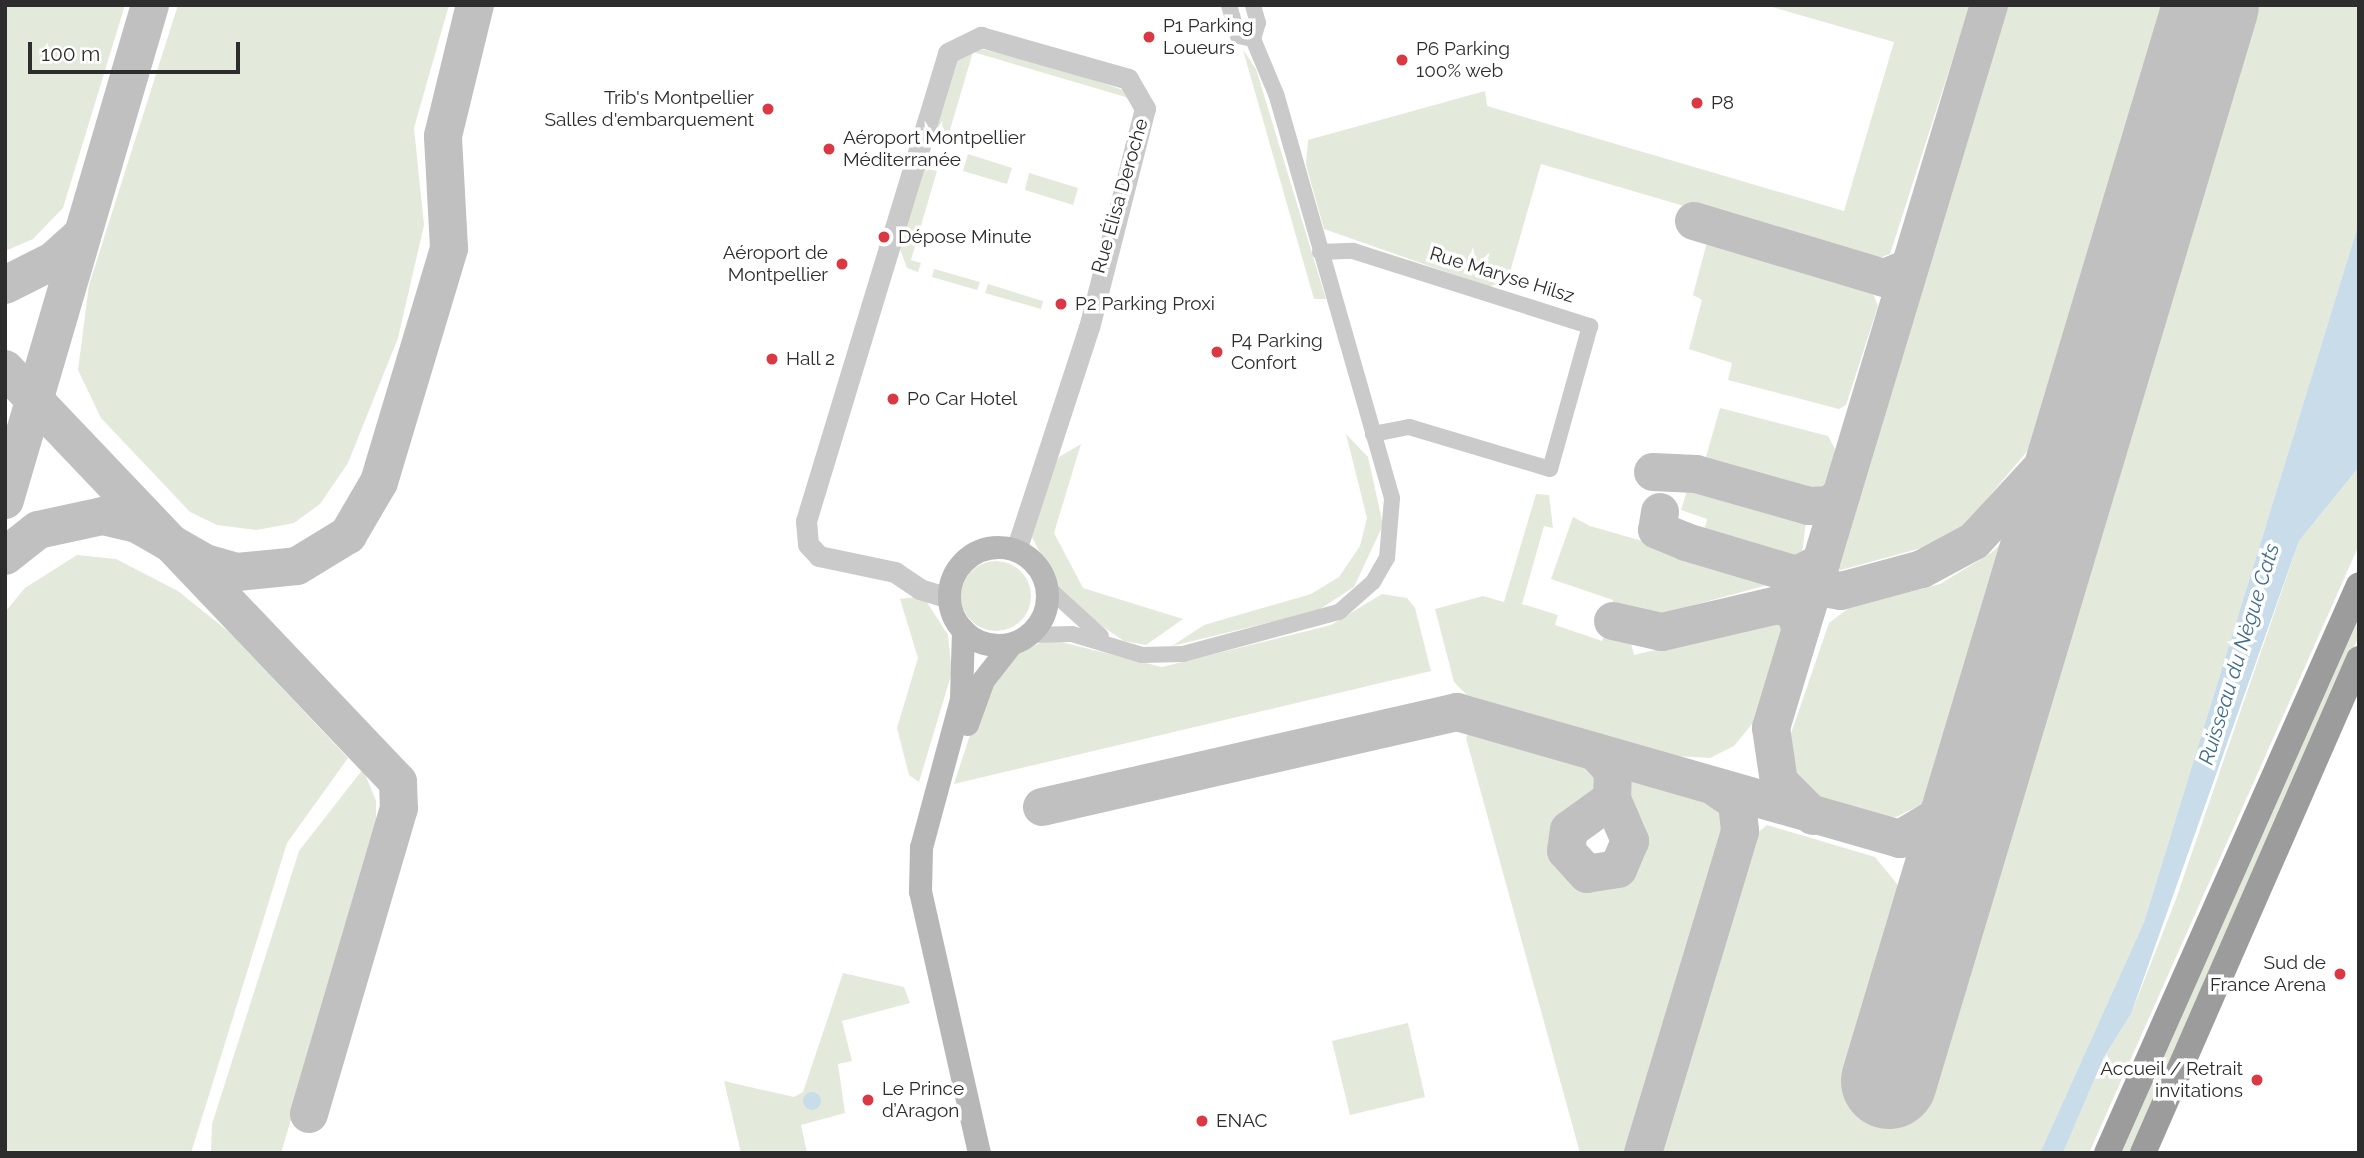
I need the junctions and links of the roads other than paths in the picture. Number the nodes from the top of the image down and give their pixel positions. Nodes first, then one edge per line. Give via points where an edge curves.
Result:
1 (1229, 5) edge
2 (1253, 5) edge
3 (1253, 39) junction
4 (1320, 252) junction
5 (1373, 434) junction
6 (1017, 551) junction
7 (2359, 585) edge
8 (1046, 586) junction
9 (949, 597) junction
10 (963, 630) junction
11 (1020, 639) junction
12 (1112, 643) junction
13 (2359, 659) edge
14 (979, 1153) edge
15 (994, 1153) edge
16 (2107, 1153) edge
17 (2143, 1153) edge

1 - 3 street via 1238,36
2 - 3 street via 1258,23
3 - 4 street via 1276,94
4 - 5 street
4 - 5 street, Rue Maryse Hilsz via 1353,251 1590,326 1550,470 1409,427
5 - 12 street via 1394,530 1387,558 1357,599 1316,622 1183,654 1142,654
6 - 8 main road via 1030,559
6 - 9 main road via 1001,547 970,556 951,582
6 - 9 street, Rue Élisa Deroche via 1088,327 1145,108 1128,79 981,37 948,53 806,521 814,553 895,572 920,590
7 - 16 highway
8 - 11 main road via 1044,613
8 - 12 street via 1078,621
9 - 10 main road
10 - 11 main road via 985,644
10 - 14 main road via 961,699 921,847 920,891
11 - 12 street via 1072,634
11 - 15 main road via 983,680 934,847 941,931
13 - 17 highway

